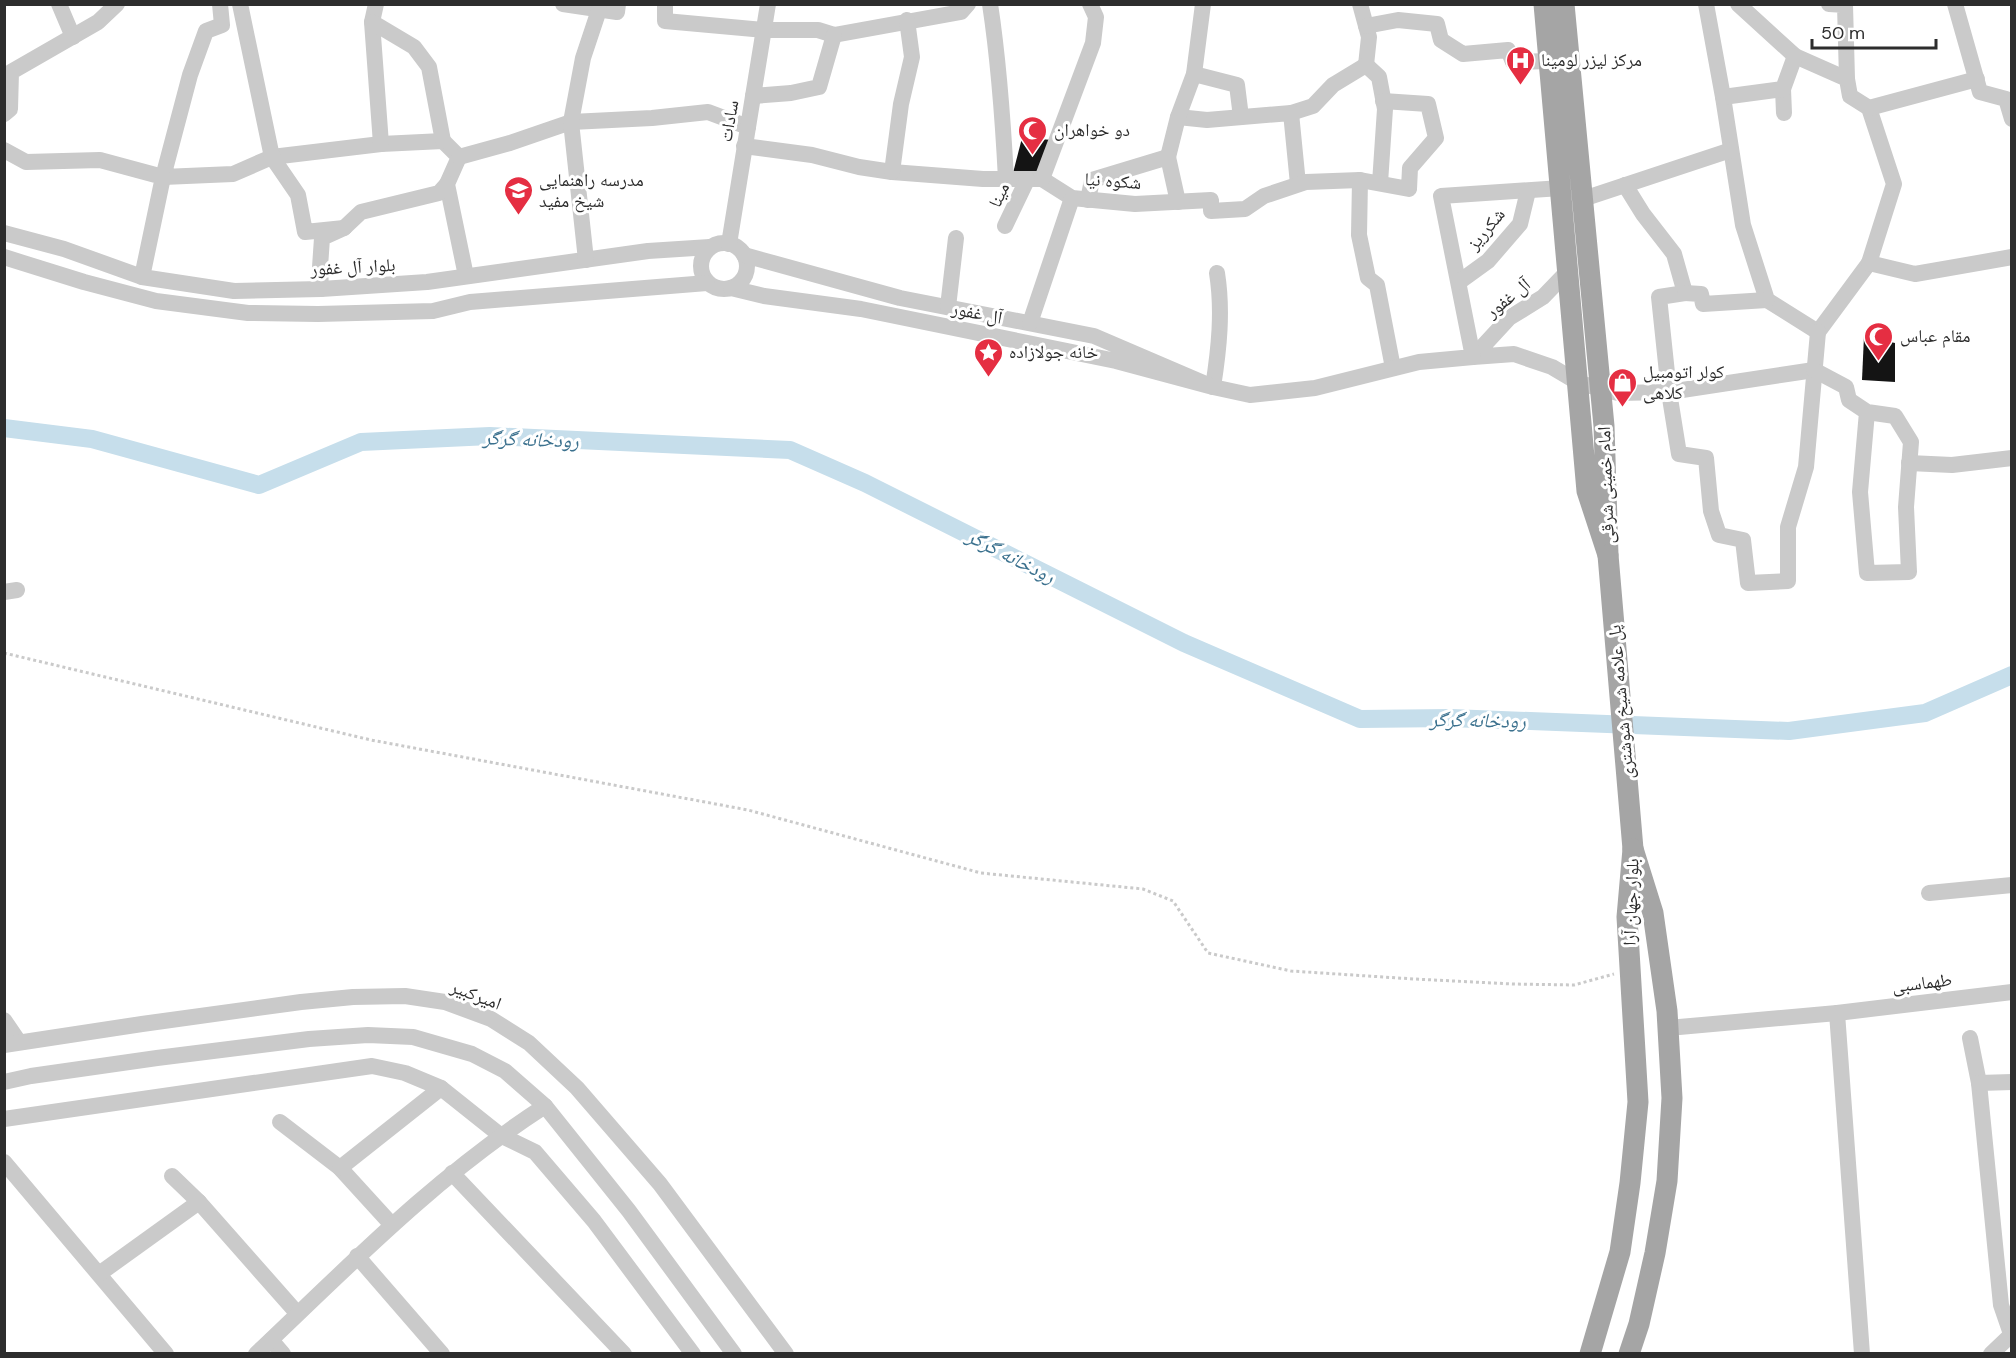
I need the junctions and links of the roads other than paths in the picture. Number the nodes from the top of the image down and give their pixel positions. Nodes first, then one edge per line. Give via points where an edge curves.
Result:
1 (59, 4) edge
2 (117, 4) edge
3 (220, 4) edge
4 (240, 4) edge
5 (376, 4) edge
6 (563, 4) edge
7 (618, 4) edge
8 (665, 4) edge
9 (768, 4) edge
10 (968, 4) edge
11 (990, 4) edge
12 (1090, 4) edge
13 (1203, 4) edge
14 (1360, 4) edge
15 (1544, 4) edge
16 (1564, 4) edge
17 (1706, 4) edge
18 (1738, 4) edge
19 (1828, 4) edge
20 (1955, 4) edge
21 (599, 10) junction
22 (907, 20) junction
23 (372, 22) junction
24 (1366, 26) junction
25 (765, 30) junction
26 (834, 34) junction
27 (73, 36) junction
28 (1795, 56) junction
29 (1549, 61) junction
30 (1366, 65) junction
31 (1194, 74) junction
32 (1847, 79) junction
33 (1977, 79) junction
34 (1783, 89) junction
35 (753, 96) junction
36 (1723, 97) junction
37 (1383, 101) junction
38 (1869, 108) junction
39 (1290, 113) junction
40 (1784, 113) dead end
41 (4, 114) edge
42 (1178, 117) junction
43 (1241, 117) junction
44 (2012, 119) edge
45 (571, 122) junction
46 (748, 127) junction
47 (442, 141) junction
48 (381, 144) junction
49 (744, 146) junction
50 (4, 150) edge
51 (1731, 150) junction
52 (272, 157) junction
53 (459, 157) junction
54 (1168, 157) junction
55 (892, 171) junction
56 (163, 177) junction
57 (1006, 179) junction
58 (1035, 179) junction
59 (1360, 180) junction
60 (1380, 183) junction
61 (447, 184) junction
62 (1298, 184) junction
63 (1625, 185) junction
64 (1561, 188) junction
65 (1528, 190) junction
66 (1080, 199) junction
67 (1583, 199) junction
68 (1178, 202) junction
69 (1005, 226) dead end
70 (344, 228) junction
71 (4, 233) edge
72 (956, 238) dead end
73 (729, 244) junction
74 (710, 247) junction
75 (744, 255) junction
76 (4, 257) edge
77 (2012, 257) edge
78 (586, 260) junction
79 (1869, 263) junction
80 (1569, 270) junction
81 (1217, 273) dead end
82 (466, 276) junction
83 (142, 277) junction
84 (1459, 282) junction
85 (707, 283) junction
86 (732, 288) junction
87 (321, 289) junction
88 (1685, 293) junction
89 (1767, 300) junction
90 (948, 307) junction
91 (1030, 323) junction
92 (1818, 332) junction
93 (1473, 357) junction
94 (1393, 368) junction
95 (1814, 370) junction
96 (1579, 383) junction
97 (1213, 387) junction
98 (1600, 388) junction
99 (1669, 392) junction
100 (1867, 412) junction
101 (2012, 458) edge
102 (1910, 463) junction
103 (1608, 555) junction
104 (1633, 849) junction
105 (2012, 885) edge
106 (1929, 893) dead end
107 (2012, 992) edge
108 (1837, 1013) junction
109 (4, 1020) edge
110 (1668, 1028) junction
111 (1970, 1038) dead end
112 (12, 1044) edge
113 (4, 1082) edge
114 (2012, 1082) edge
115 (1979, 1083) junction
116 (441, 1089) junction
117 (545, 1106) junction
118 (4, 1119) edge
119 (280, 1122) dead end
120 (500, 1135) junction
121 (4, 1162) edge
122 (340, 1168) junction
123 (452, 1173) junction
124 (172, 1176) dead end
125 (199, 1202) junction
126 (392, 1225) junction
127 (357, 1256) junction
128 (99, 1274) junction
129 (297, 1312) junction
130 (2011, 1334) edge
131 (271, 1340) junction
132 (166, 1353) edge
133 (256, 1353) edge
134 (283, 1353) edge
135 (442, 1353) edge
136 (624, 1353) edge
137 (693, 1353) edge
138 (734, 1353) edge
139 (786, 1353) edge
140 (1590, 1353) edge
141 (1629, 1353) edge
142 (1862, 1353) edge
143 (1991, 1353) edge

1 - 27 street
2 - 27 street via 98,22
3 - 56 street via 222,25 206,31
4 - 52 street
5 - 23 street
6 - 21 street
7 - 21 street via 617,12
8 - 25 street via 665,21
9 - 25 street, سادات
10 - 22 street via 961,12
11 - 57 street
12 - 58 street, مینا via 1096,17 1093,43
13 - 31 street
14 - 24 street
15 - 29 main road, امام خمینی شرقی
16 - 67 main road, امام خمینی شرقی
17 - 36 street
18 - 28 street
19 - 32 street via 1845,5
20 - 33 street
21 - 45 street via 583,58
22 - 26 street
22 - 55 street via 912,57
23 - 47 street via 414,47 429,67
23 - 48 street
24 - 29 street via 1398,20 1437,24 1441,40 1463,54 1508,50 1513,62
24 - 30 street
25 - 26 street via 818,30
25 - 35 street, سادات
26 - 35 street via 819,87
27 - 41 street via 11,72 10,109
28 - 32 street
28 - 34 street
29 - 64 main road, امام خمینی شرقی
30 - 37 street via 1379,77
30 - 39 street via 1333,85 1313,106
31 - 42 street
31 - 43 street via 1237,85
32 - 38 street via 1850,96
33 - 38 street
33 - 44 street via 1980,92 2006,99
34 - 36 street
34 - 40 street
35 - 46 street, سادات
36 - 51 street
37 - 60 street
37 - 60 street, شکوه نیا via 1428,104 1436,138 1410,168 1408,189
38 - 79 street via 1894,184
39 - 43 street
39 - 62 street
42 - 43 street
42 - 54 street
45 - 46 street via 708,112
45 - 53 street
45 - 78 street
46 - 49 street, سادات
47 - 48 street
47 - 53 street
48 - 52 street
49 - 55 street, شکوه نیا
49 - 73 street, سادات
50 - 56 street via 26,162 100,160
51 - 63 street
51 - 89 street via 1743,225
52 - 56 street via 233,174
52 - 70 street via 298,195 305,232
53 - 61 street
54 - 66 street via 1092,180
54 - 68 street
55 - 57 street, شکوه نیا
56 - 83 street
57 - 58 street, شکوه نیا
58 - 66 street, شکوه نیا
58 - 69 street, مینا
59 - 60 street, شکوه نیا
59 - 62 street, شکوه نیا
59 - 94 street via 1359,235 1368,279 1377,285
61 - 70 street via 439,193 362,212
61 - 82 street
62 - 68 street, شکوه نیا via 1264,196 1245,209 1211,211 1211,200
63 - 67 street
63 - 88 street via 1674,254
64 - 65 street
64 - 80 main road, امام خمینی شرقی
65 - 84 street, شکرریز via 1520,224 1488,261
65 - 84 street, شکرریز via 1441,196
66 - 68 street, شکوه نیا via 1135,204
66 - 91 street
67 - 98 main road, امام خمینی شرقی
70 - 87 street via 322,238
71 - 83 street, بلوار آل غفور
72 - 90 street
73 - 74 street
73 - 75 street
74 - 78 street, بلوار آل غفور
74 - 85 street via 702,258 701,271
75 - 86 street via 747,268 742,281
75 - 90 street, آل غفور via 900,298
76 - 85 street via 156,301 248,313 433,311 471,302
77 - 79 street via 1916,274
78 - 82 street, بلوار آل غفور
79 - 92 street
80 - 93 street, آل غفور via 1542,297 1509,318
80 - 96 main road, امام خمینی شرقی
81 - 97 street via 1220,344
82 - 87 street, بلوار آل غفور
83 - 87 street, بلوار آل غفور via 234,291
84 - 93 street, شکرریز
85 - 86 street via 718,289
86 - 97 street, آل غفور via 861,309 1105,358
88 - 89 street via 1701,294 1703,304
88 - 99 street via 1659,297
89 - 92 street
90 - 91 street, آل غفور
91 - 97 street, آل غفور via 1094,336
92 - 95 street
93 - 94 street, آل غفور
93 - 96 street, آل غفور via 1514,354 1552,367
94 - 97 street, آل غفور via 1315,388 1250,395
95 - 99 street
95 - 99 street via 1806,467 1788,527 1788,581 1748,583 1743,540 1719,535 1711,511 1706,458 1678,454
95 - 100 street via 1846,387 1849,400
96 - 98 street, آل غفور
96 - 103 main road, امام خمینی شرقی via 1587,491
98 - 99 street via 1618,393
98 - 103 main road, امام خمینی شرقی
100 - 102 street via 1895,416 1911,442
100 - 102 street via 1860,492 1867,573 1909,572 1906,507
101 - 102 street via 1952,465
103 - 104 main road, پل علامه شیخ شوشتری
104 - 110 main road, بلوار جهان آرا via 1653,913
104 - 140 main road, بلوار جهان آرا via 1627,916 1638,1102 1620,1252
105 - 106 street
107 - 108 street, طهماسبی
108 - 110 street, طهماسبی
108 - 142 street
109 - 112 street
110 - 141 main road, بلوار جهان آرا via 1672,1098 1667,1180 1655,1253
111 - 115 street
112 - 139 street, امیرکبیر via 353,997 405,996 445,1002 491,1019 529,1043 577,1088 660,1184
113 - 117 street via 157,1058 368,1035 413,1037 472,1054 505,1071
114 - 115 street
115 - 130 street via 2001,1305
116 - 118 street via 405,1073 372,1066
116 - 120 street
116 - 122 street
117 - 120 street
117 - 138 street
119 - 122 street
120 - 123 street
120 - 137 street via 534,1152 594,1221
121 - 128 street
122 - 126 street
123 - 126 street
123 - 136 street
124 - 125 street
125 - 128 street
125 - 129 street
126 - 127 street
127 - 129 street
127 - 135 street
128 - 132 street
129 - 131 street
130 - 143 street
131 - 133 street
131 - 134 street

